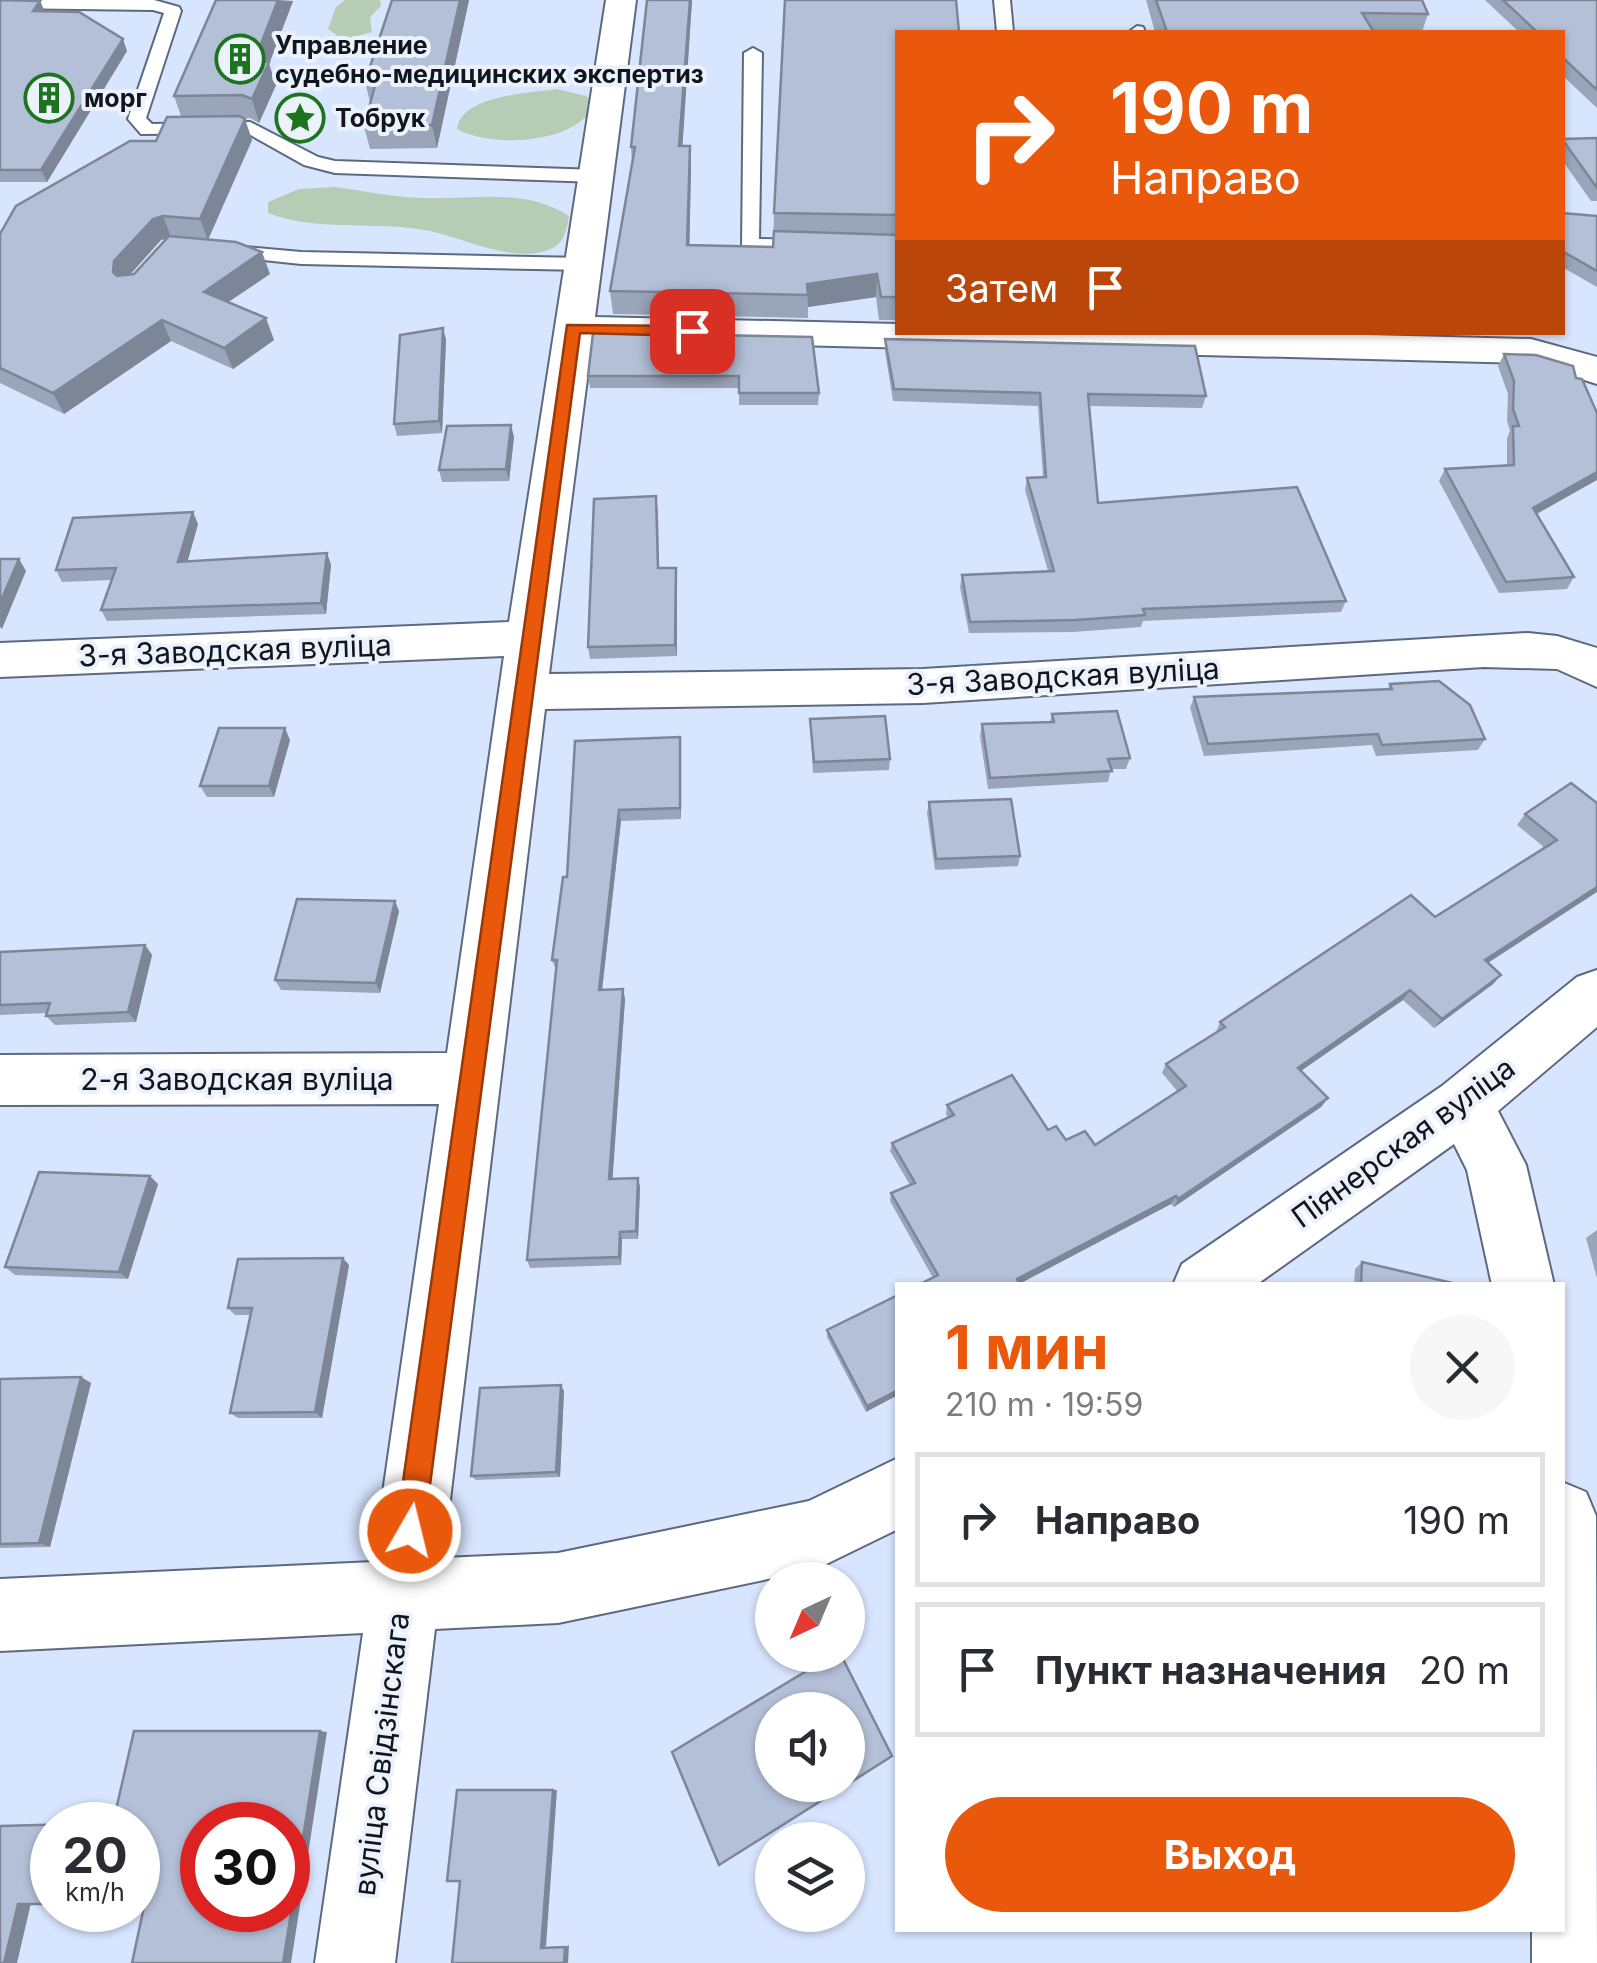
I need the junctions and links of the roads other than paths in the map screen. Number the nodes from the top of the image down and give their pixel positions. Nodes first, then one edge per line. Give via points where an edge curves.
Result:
1 (620, 0) edge
2 (1002, 0) edge
3 (0, 3) edge
4 (1005, 30) edge
5 (753, 53) dead end
6 (598, 176) junction
7 (895, 248) edge
8 (208, 250) edge
9 (584, 264) junction
10 (573, 328) junction
11 (1597, 372) edge
12 (530, 638) junction
13 (0, 660) edge
14 (1597, 670) edge
15 (523, 692) junction
16 (1597, 994) edge
17 (473, 1078) junction
18 (0, 1080) edge
19 (1464, 1104) junction
20 (1208, 1282) edge
21 (1522, 1282) edge
22 (895, 1494) edge
23 (402, 1593) junction
24 (0, 1614) edge
25 (1565, 1650) edge
26 (355, 1963) edge
27 (1572, 1963) edge

1 - 6 street, вуліца Свідзінскага
2 - 4 lane
3 - 6 lane via 154,5 174,12 137,119 147,130 250,127 335,167
5 - 7 lane via 749,245
6 - 9 street, вуліца Свідзінскага
8 - 9 lane
9 - 10 street, вуліца Свідзінскага
10 - 11 street via 1530,351
10 - 12 street, вуліца Свідзінскага
12 - 13 street, 3-я Заводская вуліца
12 - 15 street, вуліца Свідзінскага
14 - 15 street, 3-я Заводская вуліца via 1558,651 1484,650 923,686
15 - 17 street, вуліца Свідзінскага
16 - 19 street, Піянерская вуліца
17 - 18 street, 2-я Заводская вуліца
17 - 23 street, вуліца Свідзінскага
19 - 20 street, Піянерская вуліца
19 - 21 street via 1496,1166
22 - 23 street via 816,1534 558,1588
23 - 24 street
23 - 26 street, вуліца Свідзінскага
25 - 27 street

